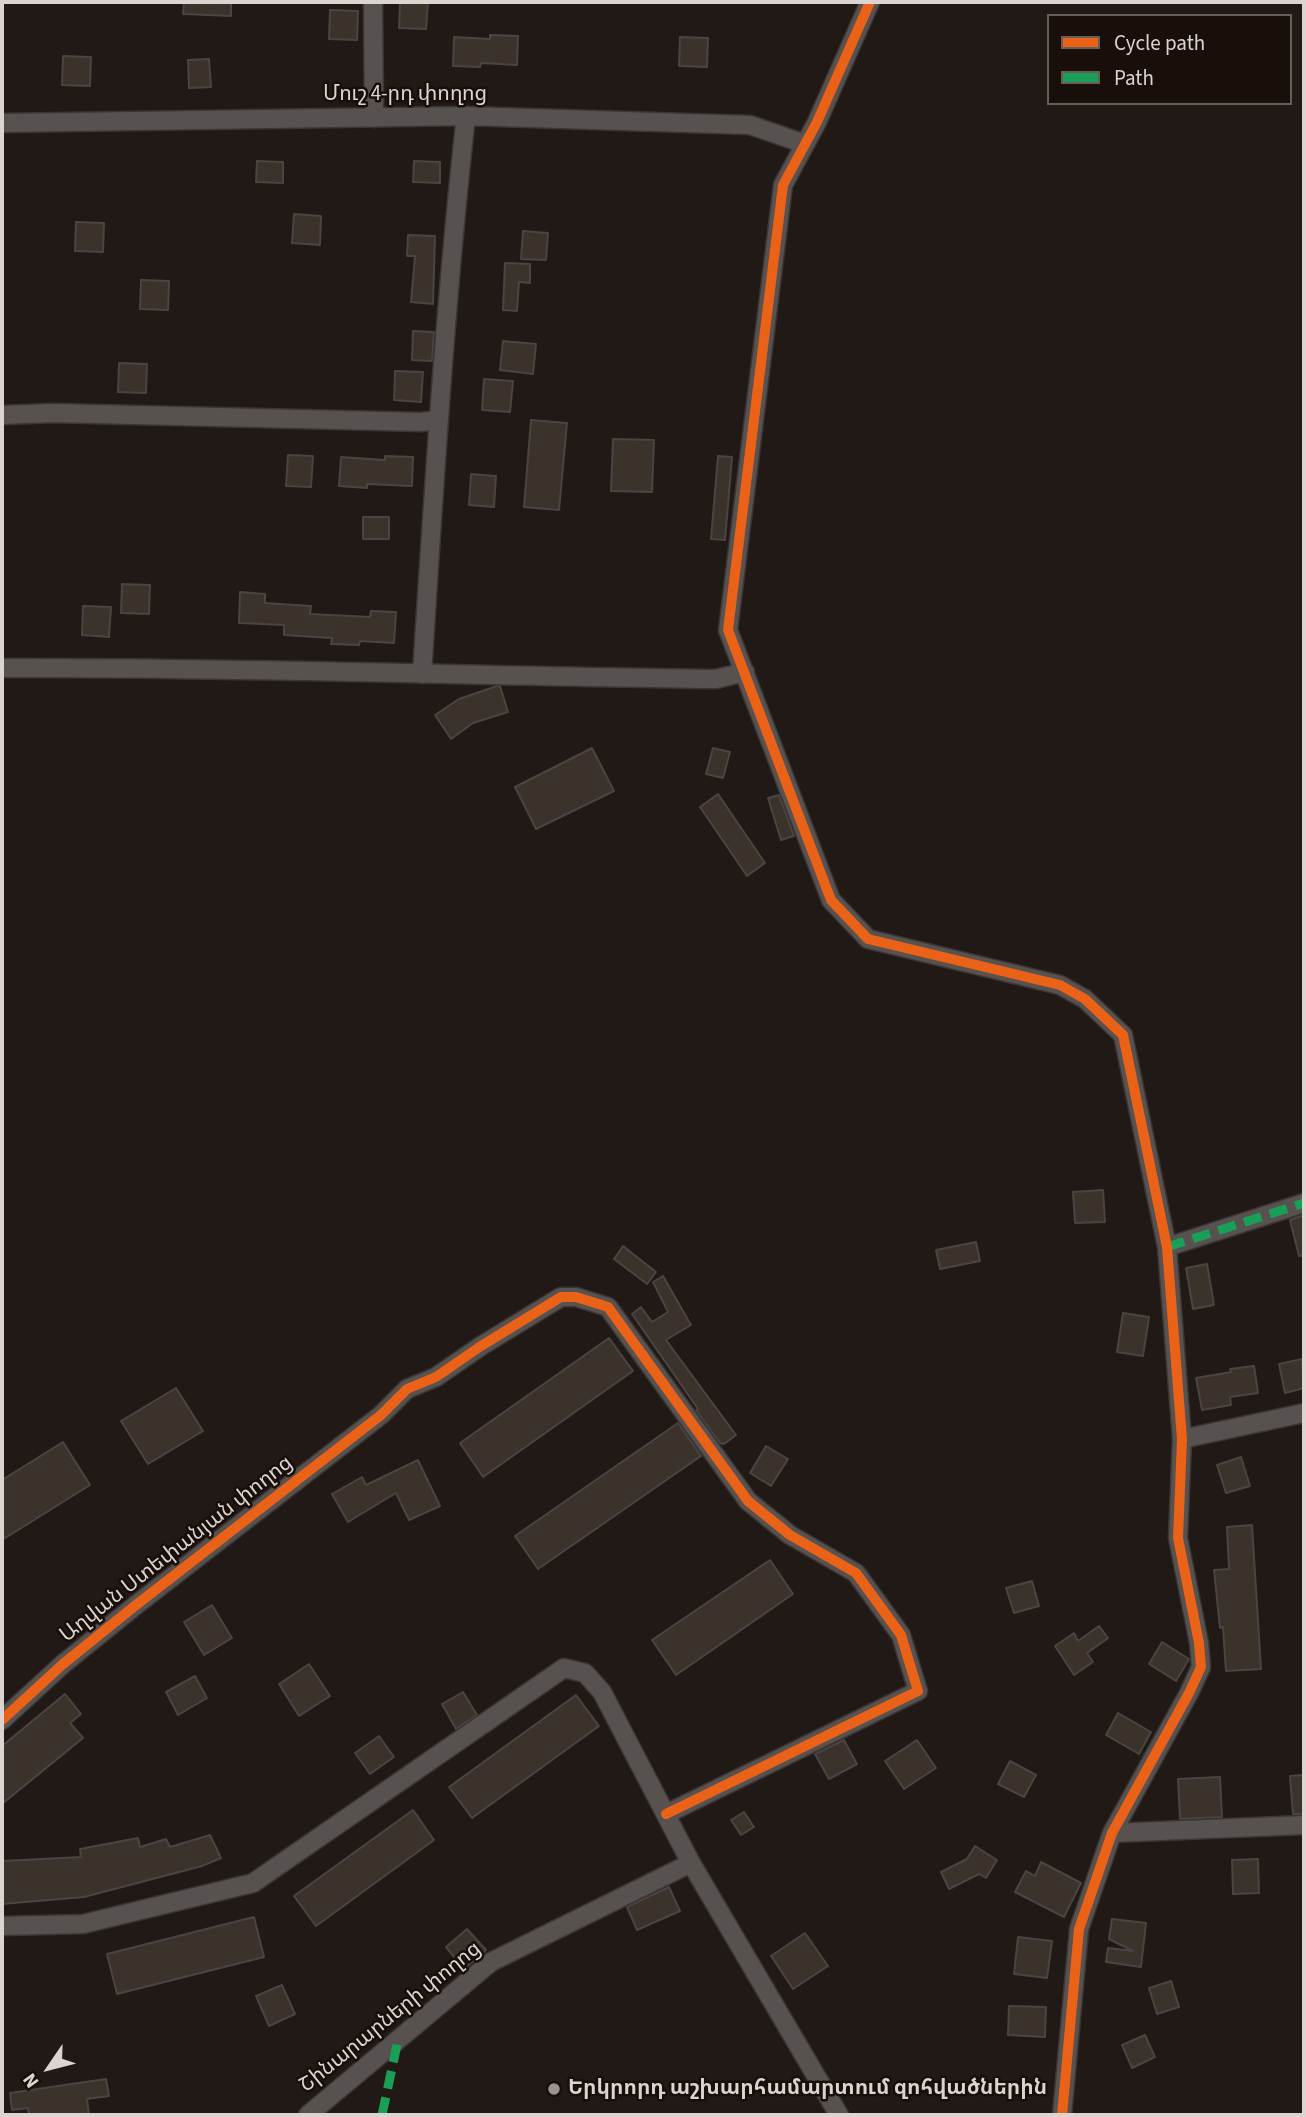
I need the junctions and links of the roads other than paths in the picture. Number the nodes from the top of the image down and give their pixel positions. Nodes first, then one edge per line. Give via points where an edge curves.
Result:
1 (373, 2) edge
2 (870, 2) edge
3 (466, 116) junction
4 (373, 118) junction
5 (2, 123) edge
6 (805, 144) junction
7 (2, 415) edge
8 (438, 420) junction
9 (2, 668) edge
10 (745, 672) junction
11 (422, 674) junction
12 (1304, 1203) edge
13 (1167, 1247) junction
14 (1304, 1413) edge
15 (1182, 1439) junction
16 (2, 1720) edge
17 (666, 1814) junction
18 (1304, 1825) edge
19 (1112, 1833) junction
20 (691, 1863) junction
21 (2, 1926) edge
22 (308, 2115) edge
23 (839, 2115) edge
24 (1062, 2115) edge

1 - 4 street
2 - 6 street
3 - 4 street, Մուշ 4-րդ փողոց
3 - 6 street, Մուշ 4-րդ փողոց via 750,125
3 - 8 street
4 - 5 street, Մուշ 4-րդ փողոց
6 - 10 street via 783,185 728,630
7 - 8 street via 53,412
8 - 11 street
9 - 11 street
10 - 11 street via 716,679
10 - 13 street via 831,900 867,939 1060,985 1085,999 1123,1035
12 - 13 street
13 - 15 street
14 - 15 street
15 - 19 street via 1178,1538 1201,1667
16 - 17 street, Աղվան Ստեփանյան փողոց via 63,1664 381,1415 407,1389 436,1377 561,1297 576,1297 608,1307 748,1501 790,1535 856,1573 901,1635 918,1691
17 - 20 street
17 - 21 street via 602,1692 585,1673 564,1668 253,1883 82,1924
18 - 19 street
19 - 24 street via 1079,1929
20 - 22 street, Շինարարների փողոց via 491,1962
20 - 23 street

